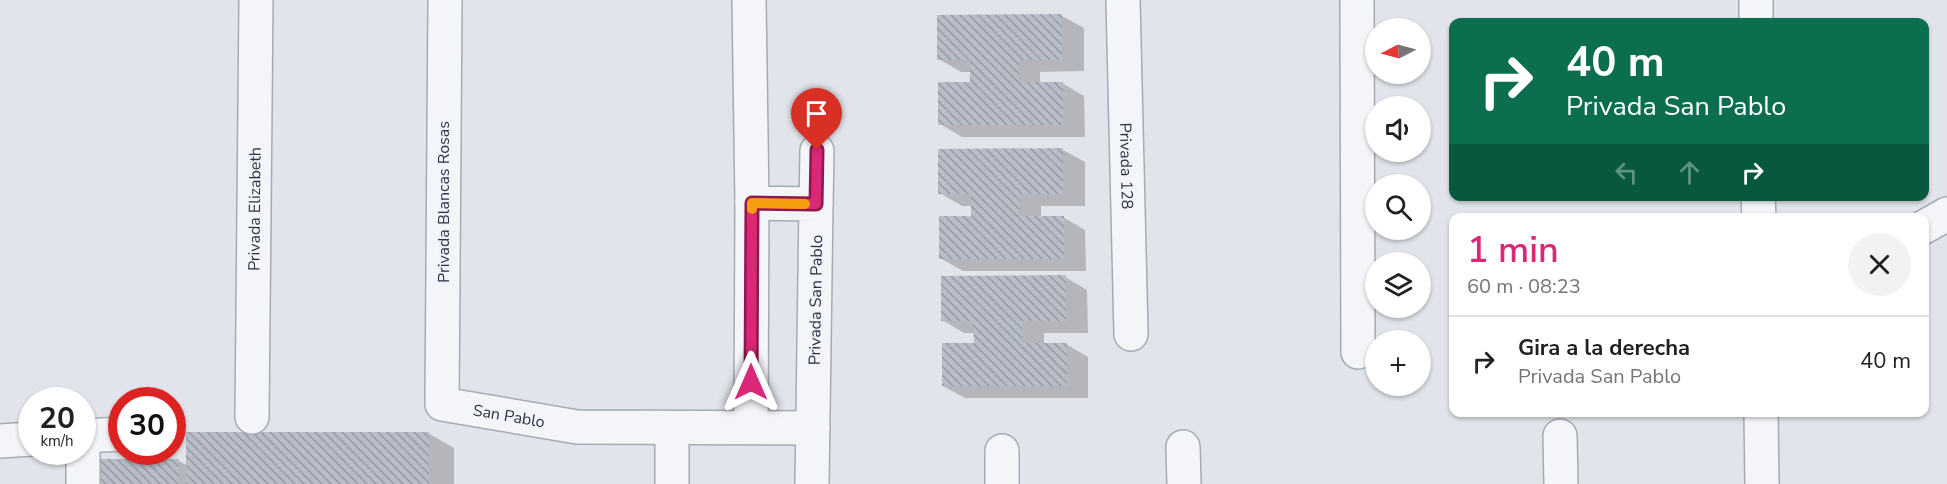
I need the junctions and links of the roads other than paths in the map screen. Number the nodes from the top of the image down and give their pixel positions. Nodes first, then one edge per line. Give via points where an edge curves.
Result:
1 (256, 0) edge
2 (445, 0) edge
3 (749, 0) edge
4 (1123, 0) edge
5 (1357, 0) edge
6 (1756, 0) edge
7 (1756, 18) edge
8 (817, 150) dead end
9 (752, 203) junction
10 (816, 204) junction
11 (1947, 214) edge
12 (1929, 224) edge
13 (1131, 334) dead end
14 (1358, 352) dead end
15 (442, 404) joint
16 (252, 417) dead end
17 (1761, 417) edge
18 (751, 427) junction
19 (672, 428) junction
20 (813, 428) junction
21 (1560, 436) dead end
22 (18, 440) edge
23 (0, 441) edge
24 (1183, 447) dead end
25 (1002, 451) dead end
26 (83, 465) edge
27 (83, 484) edge
28 (672, 484) edge
29 (812, 484) edge
30 (1002, 484) edge
31 (1184, 484) edge
32 (1561, 484) edge
33 (1762, 484) edge

1 - 16 street, Privada Elizabeth
2 - 15 street, Privada Blancas Rosas
3 - 9 street
4 - 13 street, Privada 128
5 - 14 street
6 - 7 street
8 - 10 street, Privada San Pablo
9 - 10 street
9 - 18 street
10 - 20 street, Privada San Pablo
11 - 12 street
15 - 19 street, San Pablo via 577,427
17 - 33 street
18 - 19 street
18 - 20 street
19 - 28 street
20 - 29 street, Privada San Pablo
21 - 32 street
22 - 23 street
24 - 31 street
25 - 30 street
26 - 27 street

